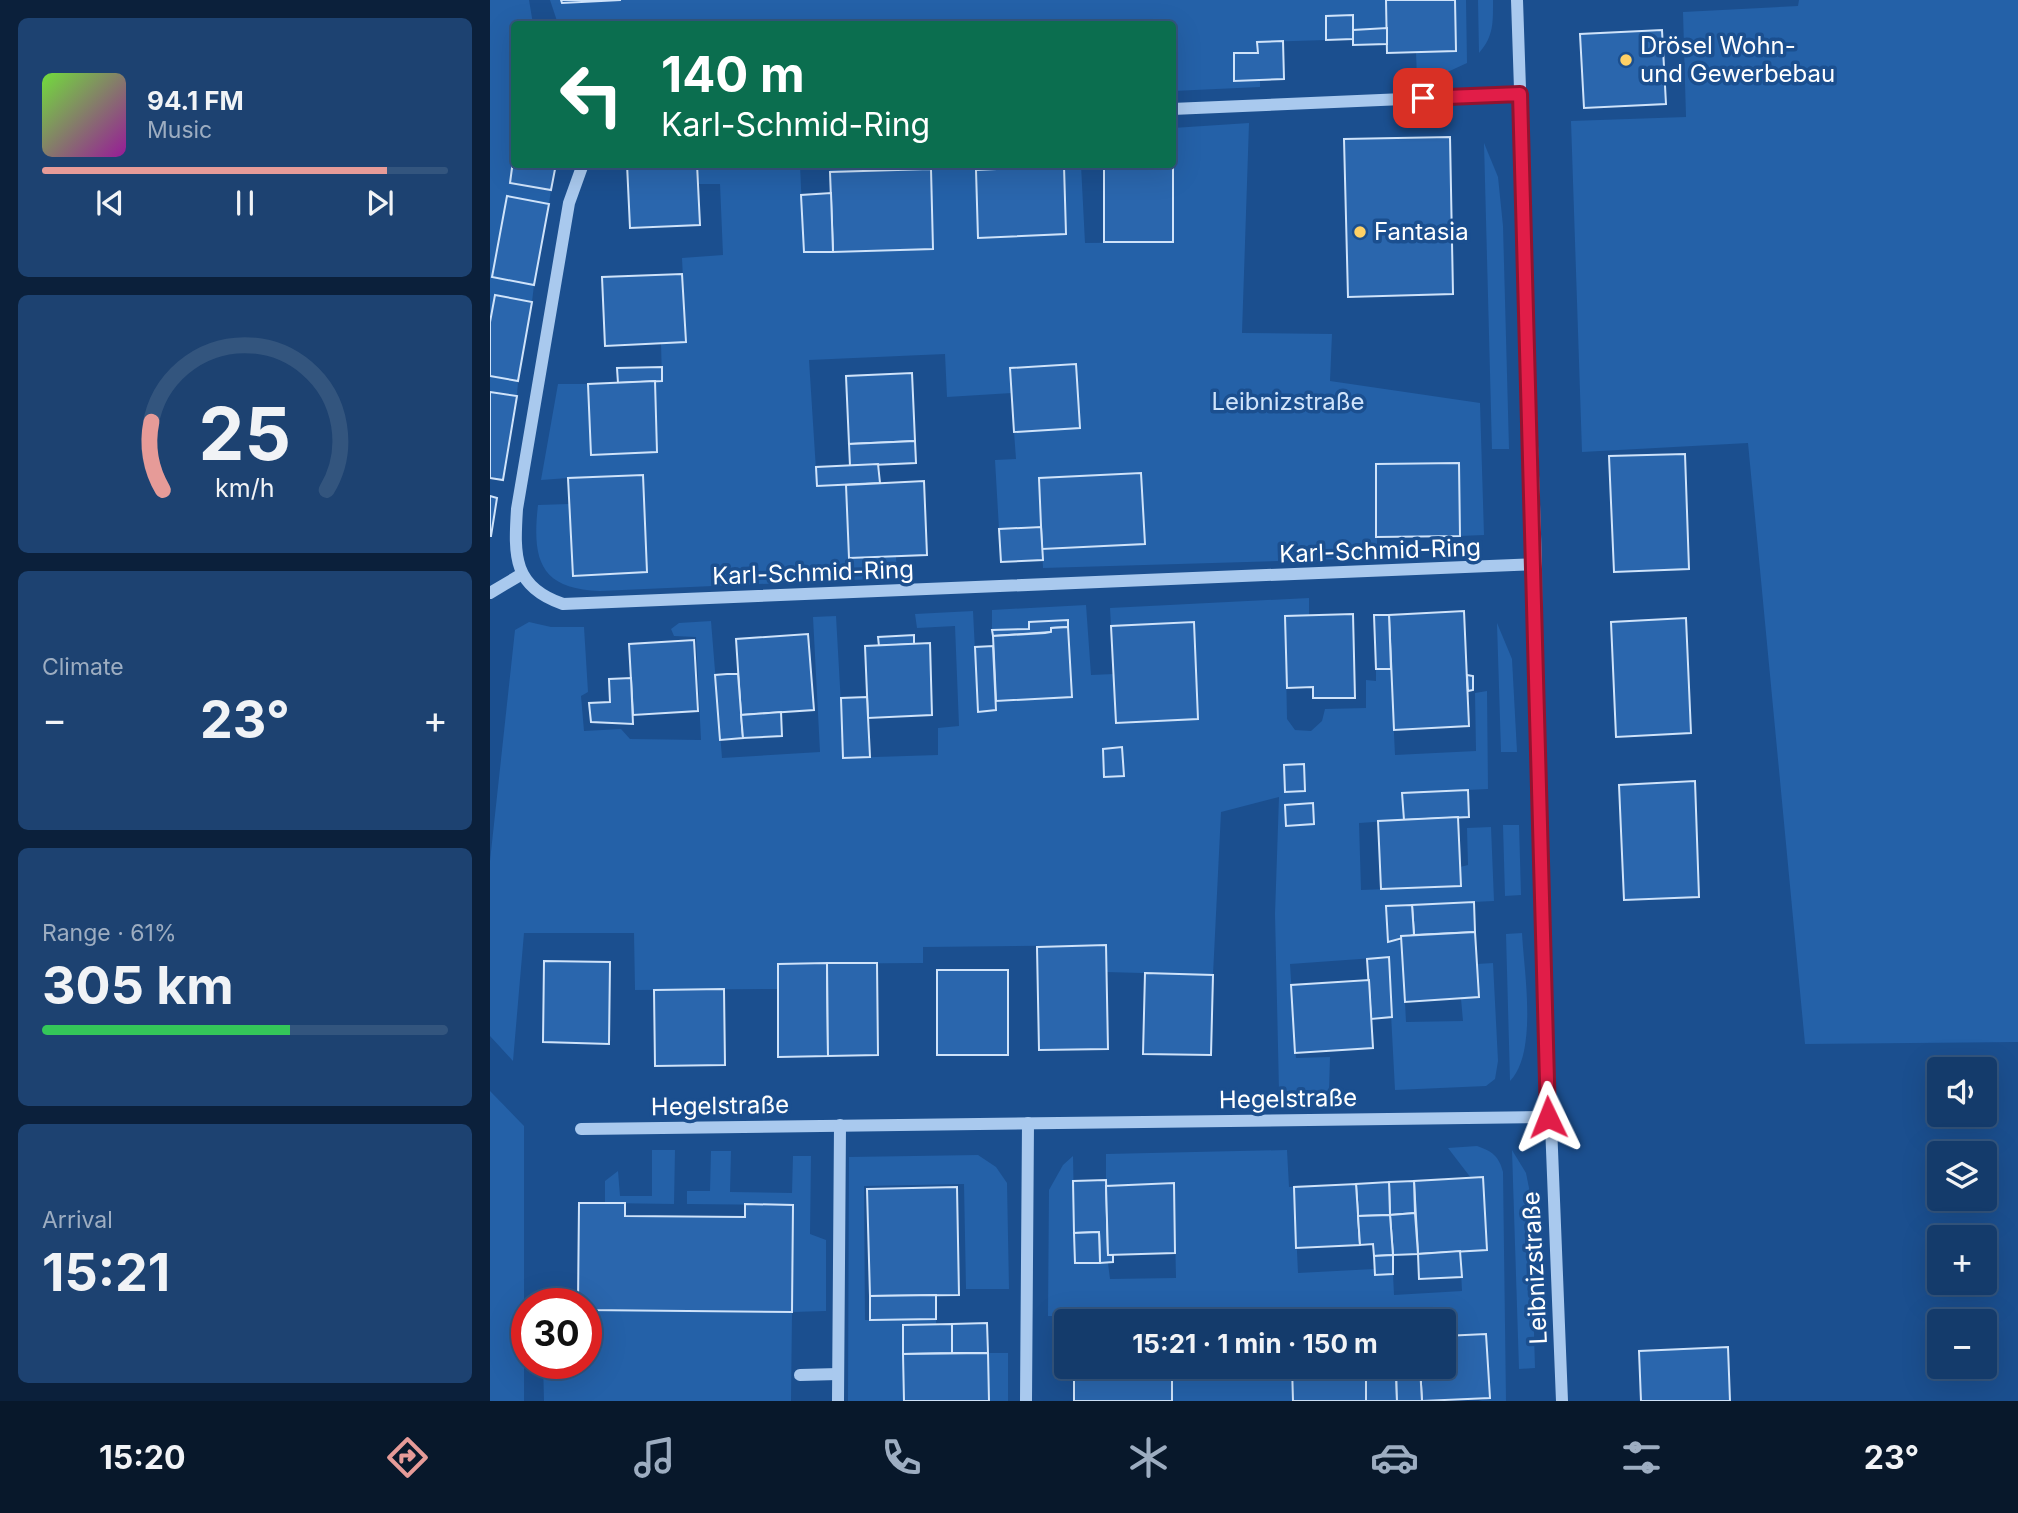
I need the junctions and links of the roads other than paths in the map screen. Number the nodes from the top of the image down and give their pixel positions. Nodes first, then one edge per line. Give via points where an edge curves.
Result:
1 (1517, 0) edge
2 (1520, 94) junction
3 (1176, 109) edge
4 (582, 168) edge
5 (1536, 564) junction
6 (522, 574) junction
7 (490, 593) edge
8 (1548, 1117) junction
9 (1028, 1123) junction
10 (839, 1125) junction
11 (581, 1129) dead end
12 (838, 1374) junction
13 (800, 1375) dead end
14 (838, 1401) edge
15 (1026, 1401) edge
16 (1562, 1401) edge

1 - 2 street, Leibnizstraße
2 - 3 street
2 - 5 street, Leibnizstraße
4 - 6 street via 569,203 517,509 514,548
5 - 6 street, Karl-Schmid-Ring via 564,604 540,596
5 - 8 street, Leibnizstraße via 1536,774
6 - 7 street
8 - 9 street, Hegelstraße
8 - 16 street, Leibnizstraße
9 - 10 street, Hegelstraße
9 - 15 street
10 - 11 street, Hegelstraße
10 - 12 street
12 - 13 street
12 - 14 street

